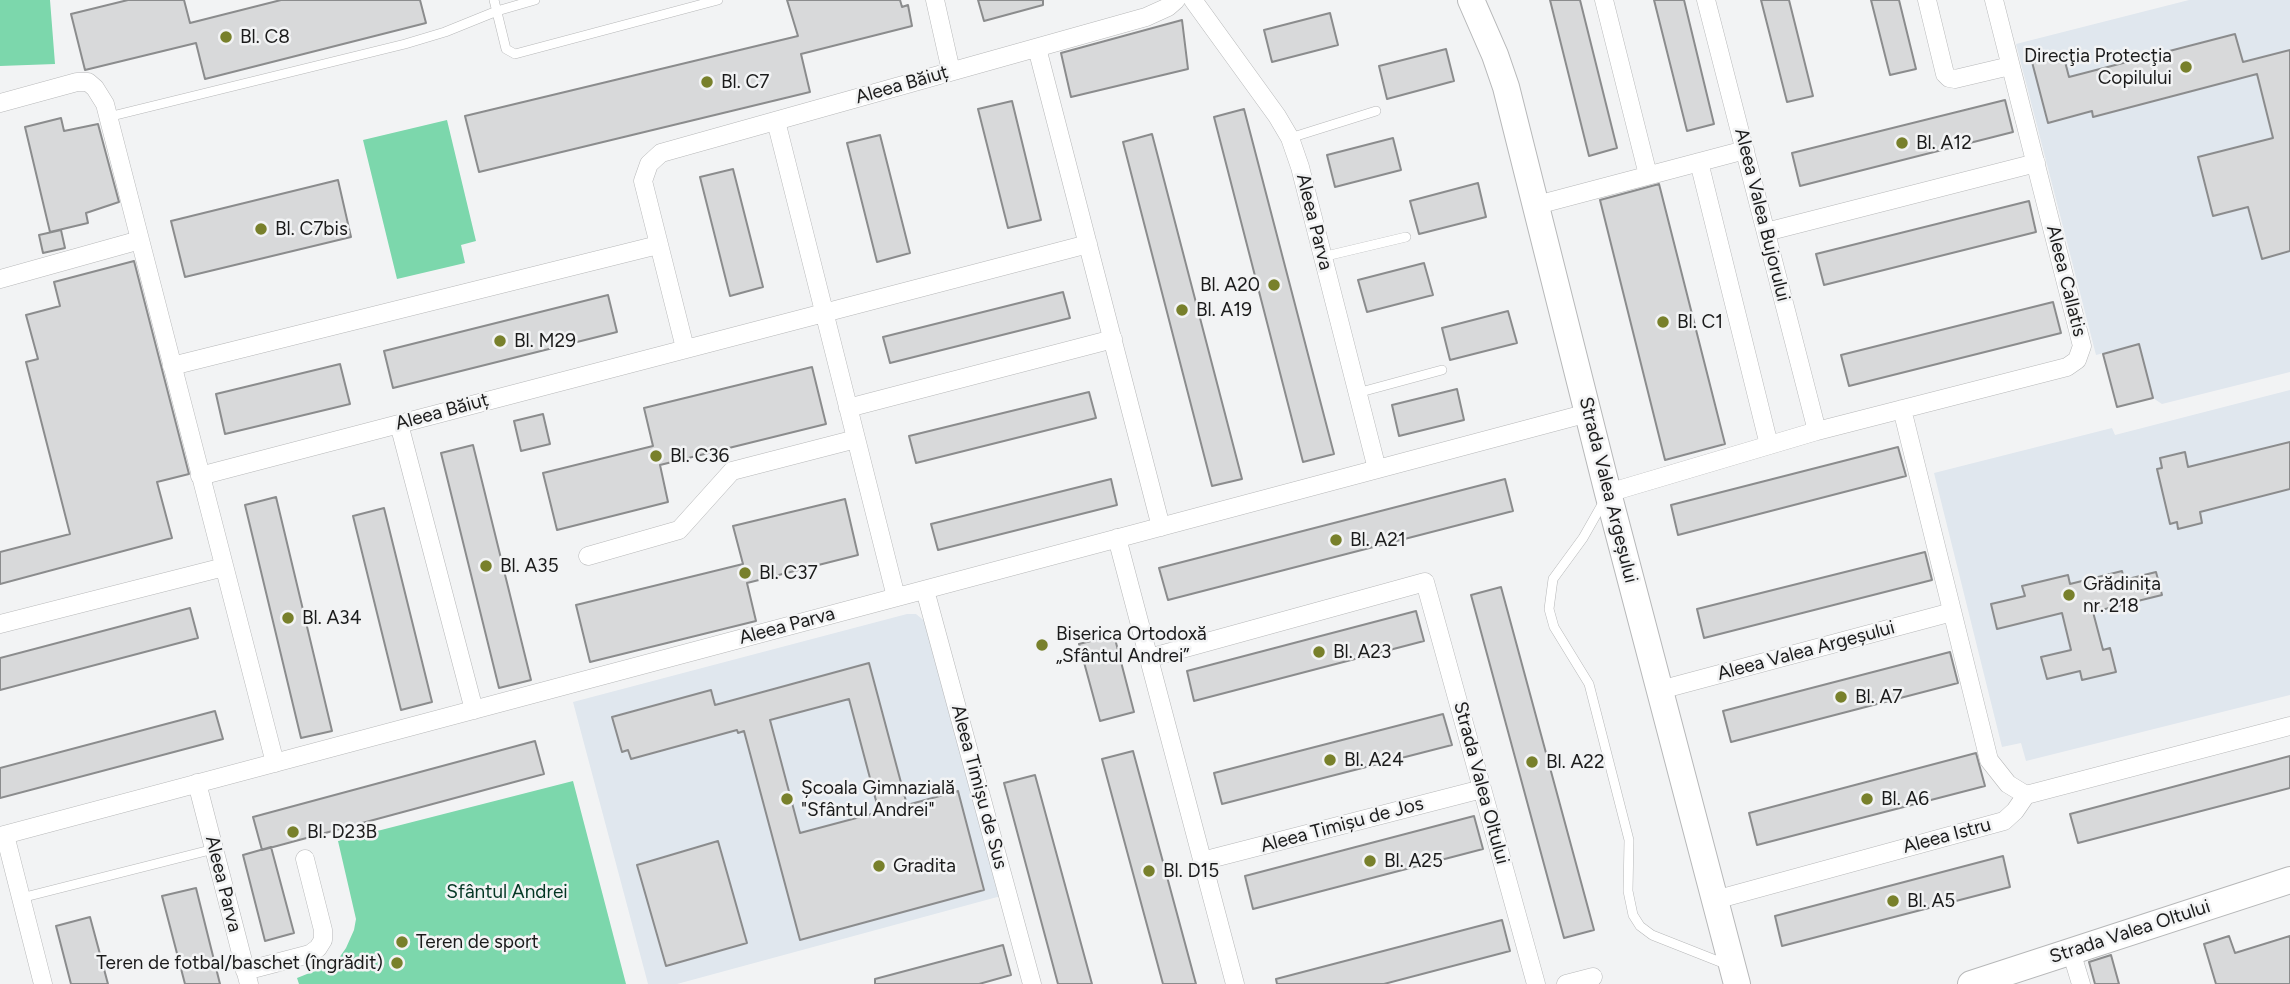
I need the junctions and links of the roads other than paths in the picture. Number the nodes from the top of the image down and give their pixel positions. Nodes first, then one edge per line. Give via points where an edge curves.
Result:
1 (494, 0) edge
2 (534, 0) edge
3 (718, 0) edge
4 (935, 0) edge
5 (1176, 0) edge
6 (1193, 0) edge
7 (1471, 0) edge
8 (1604, 0) edge
9 (1706, 0) edge
10 (1927, 0) edge
11 (1994, 0) edge
12 (497, 11) junction
13 (1037, 48) junction
14 (2010, 66) junction
15 (951, 71) junction
16 (0, 103) edge
17 (1376, 111) dead end
18 (108, 117) junction
19 (776, 121) junction
20 (1290, 138) junction
21 (1745, 150) junction
22 (1699, 162) junction
23 (2036, 163) junction
24 (1648, 175) junction
25 (1537, 205) junction
26 (1766, 232) junction
27 (1406, 237) dead end
28 (140, 240) junction
29 (1088, 244) junction
30 (658, 245) junction
31 (1322, 257) junction
32 (0, 279) edge
33 (824, 311) junction
34 (1113, 339) junction
35 (685, 348) junction
36 (172, 366) junction
37 (1442, 370) dead end
38 (1357, 393) junction
39 (848, 408) junction
40 (1902, 409) junction
41 (1588, 413) junction
42 (399, 424) junction
43 (1817, 431) junction
44 (856, 439) junction
45 (1769, 445) junction
46 (1377, 469) junction
47 (200, 476) junction
48 (1608, 493) junction
49 (1161, 527) junction
50 (1117, 538) junction
51 (588, 556) dead end
52 (224, 567) junction
53 (925, 590) junction
54 (895, 597) junction
55 (1952, 612) junction
56 (0, 624) edge
57 (1149, 657) junction
58 (1660, 690) junction
59 (474, 710) junction
60 (2290, 726) edge
61 (275, 763) junction
62 (197, 783) junction
63 (1482, 789) junction
64 (2026, 795) junction
65 (2, 836) edge
66 (214, 849) junction
67 (305, 859) dead end
68 (1202, 861) junction
69 (2290, 880) edge
70 (21, 898) junction
71 (1715, 900) junction
72 (2071, 951) junction
73 (1735, 975) edge
74 (1593, 977) dead end
75 (247, 978) edge
76 (43, 984) edge
77 (1032, 984) edge
78 (1235, 984) edge
79 (1536, 984) edge
80 (1566, 984) edge
81 (1971, 984) edge
82 (2081, 984) edge

1 - 12 lane
2 - 12 lane
3 - 12 lane via 515,54 506,49
4 - 15 street
5 - 13 street, Aleea Băiuț
6 - 20 street, Aleea Parva
7 - 25 main road, Strada Valea Argeșului via 1502,71
8 - 24 street
9 - 21 street, Aleea Valea Bujorului
10 - 14 street via 1949,78
11 - 14 street, Aleea Callatis
12 - 18 lane via 405,44
13 - 15 street, Aleea Băiuț
13 - 29 street
14 - 23 street, Aleea Callatis
15 - 19 street, Aleea Băiuț
16 - 18 street via 88,82 101,95
17 - 20 lane
18 - 28 street
19 - 30 street, Aleea Băiuț via 661,153 649,164 643,181
19 - 33 street
20 - 31 street, Aleea Parva
21 - 22 street
21 - 26 street, Aleea Valea Bujorului
22 - 24 street
22 - 45 street
23 - 26 street
23 - 40 street, Aleea Callatis via 2082,346 2077,360 2067,368
24 - 25 street
25 - 41 main road, Strada Valea Argeșului
26 - 43 street, Aleea Valea Bujorului
27 - 31 lane
28 - 32 street
28 - 36 street
29 - 33 street, Aleea Băiuț
29 - 34 street
30 - 35 street, Aleea Băiuț
30 - 36 street
31 - 38 street, Aleea Parva
33 - 35 street, Aleea Băiuț
33 - 39 street
34 - 39 street
34 - 49 street
35 - 42 street, Aleea Băiuț
36 - 47 street
37 - 38 lane
38 - 46 street, Aleea Parva
39 - 44 street
40 - 43 street, Aleea Callatis
40 - 55 street
41 - 46 street, Aleea Parva
41 - 48 main road, Strada Valea Argeșului
42 - 47 street, Aleea Băiuț
42 - 59 street
43 - 45 street, Aleea Callatis
44 - 51 street via 732,471 678,530
44 - 54 street
45 - 48 street, Aleea Callatis
46 - 49 street, Aleea Parva
47 - 52 street
48 - 58 main road, Strada Valea Argeșului
48 - 73 lane via 1584,538 1553,579 1549,609 1554,627 1584,672 1593,697 1629,840 1628,891 1633,915 1651,935
49 - 50 street, Aleea Parva
50 - 53 street, Aleea Parva
50 - 57 street
52 - 56 street
52 - 61 street
53 - 54 street, Aleea Parva
53 - 77 street, Aleea Timișu de Sus
54 - 59 street, Aleea Parva
55 - 58 street, Aleea Valea Argeșului
55 - 64 street via 1989,760 2008,784
57 - 63 street, Strada Valea Oltului via 1426,582
57 - 68 street
58 - 71 main road, Strada Valea Argeșului
59 - 61 street, Aleea Parva
60 - 64 street
61 - 62 street, Aleea Parva
62 - 65 street, Aleea Parva
62 - 66 street, Aleea Parva
63 - 68 street, Aleea Timișu de Jos
63 - 79 street, Strada Valea Oltului
64 - 71 street, Aleea Istru via 2004,821
65 - 70 street
66 - 70 lane
66 - 75 street, Aleea Parva
67 - 75 street via 323,940 310,954
68 - 78 street
69 - 72 main road, Strada Valea Oltului
70 - 76 street
71 - 73 main road, Strada Valea Argeșului
72 - 81 main road, Strada Valea Oltului
72 - 82 street
74 - 80 street

